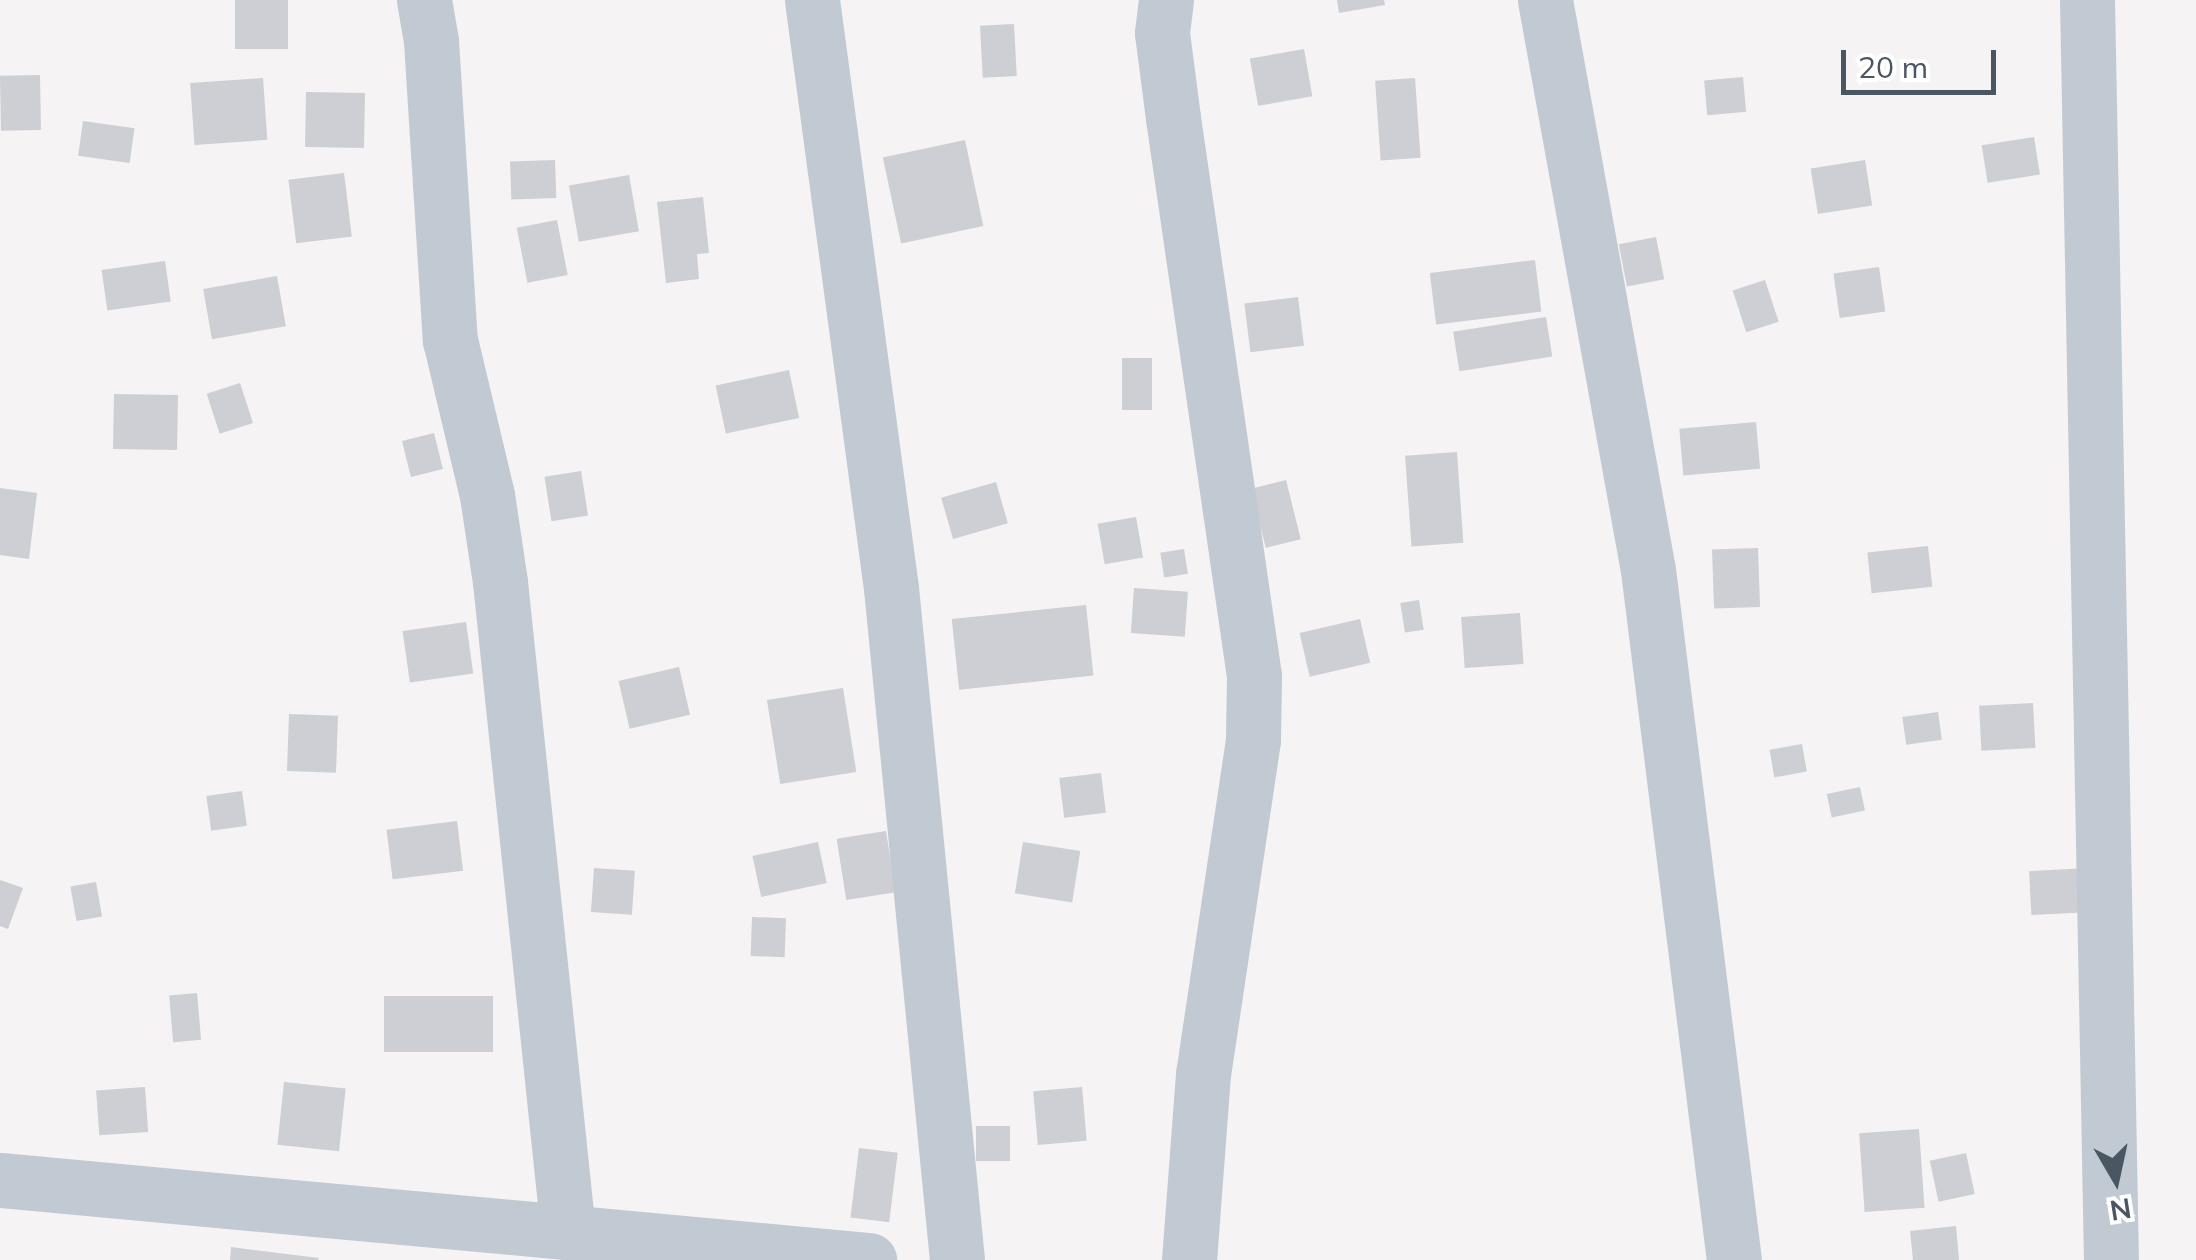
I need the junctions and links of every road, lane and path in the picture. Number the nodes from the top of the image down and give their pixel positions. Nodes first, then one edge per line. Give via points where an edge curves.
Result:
1 (424, 0) edge
2 (812, 0) edge
3 (1166, 0) edge
4 (1546, 0) edge
5 (2087, 0) edge
6 (0, 1180) edge
7 (568, 1232) junction
8 (869, 1260) edge
9 (958, 1260) edge
10 (1189, 1260) edge
11 (1734, 1260) edge
12 (2111, 1260) edge

1 - 7 street via 450,340 500,582
2 - 9 street via 891,588
3 - 10 street via 1162,33 1172,118 1254,676 1253,740 1203,1074
4 - 11 street via 1648,570
5 - 12 street
6 - 7 street
7 - 8 street

